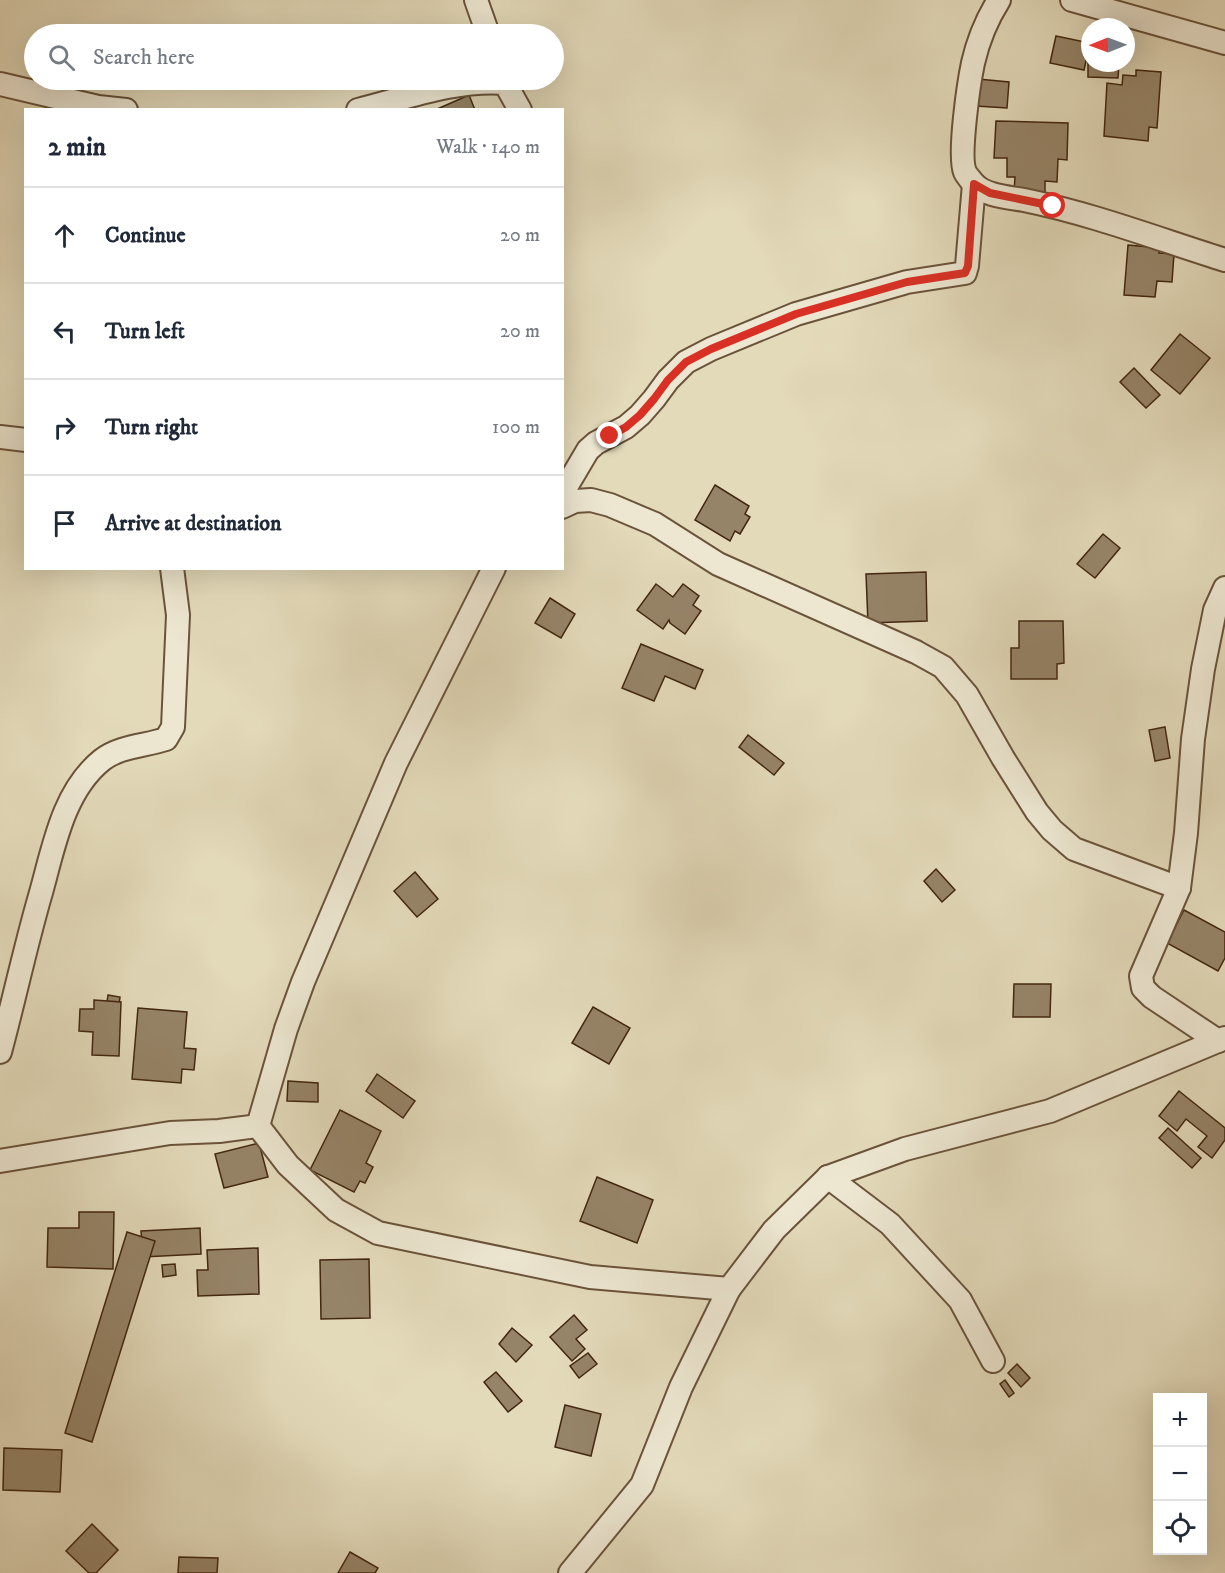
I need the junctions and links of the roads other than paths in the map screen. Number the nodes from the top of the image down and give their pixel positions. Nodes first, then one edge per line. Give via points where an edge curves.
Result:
1 (476, 0) edge
2 (999, 0) edge
3 (1072, 0) edge
4 (484, 24) edge
5 (1225, 43) edge
6 (0, 84) edge
7 (24, 90) edge
8 (26, 90) edge
9 (440, 90) edge
10 (510, 90) edge
11 (108, 108) edge
12 (366, 108) edge
13 (519, 108) edge
14 (974, 184) junction
15 (1225, 260) edge
16 (0, 437) edge
17 (24, 440) edge
18 (564, 491) edge
19 (564, 506) edge
20 (172, 570) edge
21 (493, 570) edge
22 (1225, 588) edge
23 (1179, 888) junction
24 (1221, 1040) edge
25 (0, 1052) edge
26 (258, 1126) junction
27 (0, 1161) edge
28 (828, 1177) junction
29 (729, 1289) junction
30 (993, 1361) dead end
31 (570, 1573) edge

1 - 4 street
2 - 14 street via 988,18 973,62 966,106 964,172
3 - 5 street
6 - 7 street
8 - 11 street
9 - 12 street
10 - 13 street
14 - 15 street via 990,193 1073,212
14 - 18 street via 965,273 907,282 796,314 686,362 640,415 588,450
16 - 17 street
19 - 23 street via 591,500 655,524 718,564 916,652 943,668 967,695 1003,758 1052,830 1074,849
20 - 25 street via 178,615 173,727 166,739 115,751 100,761 74,795 50,862
21 - 26 street via 396,763 303,982
22 - 23 street via 1215,610 1203,669
23 - 24 street via 1143,967 1143,988
24 - 28 street via 1050,1111 905,1149
26 - 27 street via 170,1133
26 - 29 street via 288,1165 336,1210 378,1233 590,1277
28 - 29 street via 774,1230
28 - 30 street via 890,1224 960,1300
29 - 31 street via 681,1387 642,1485

